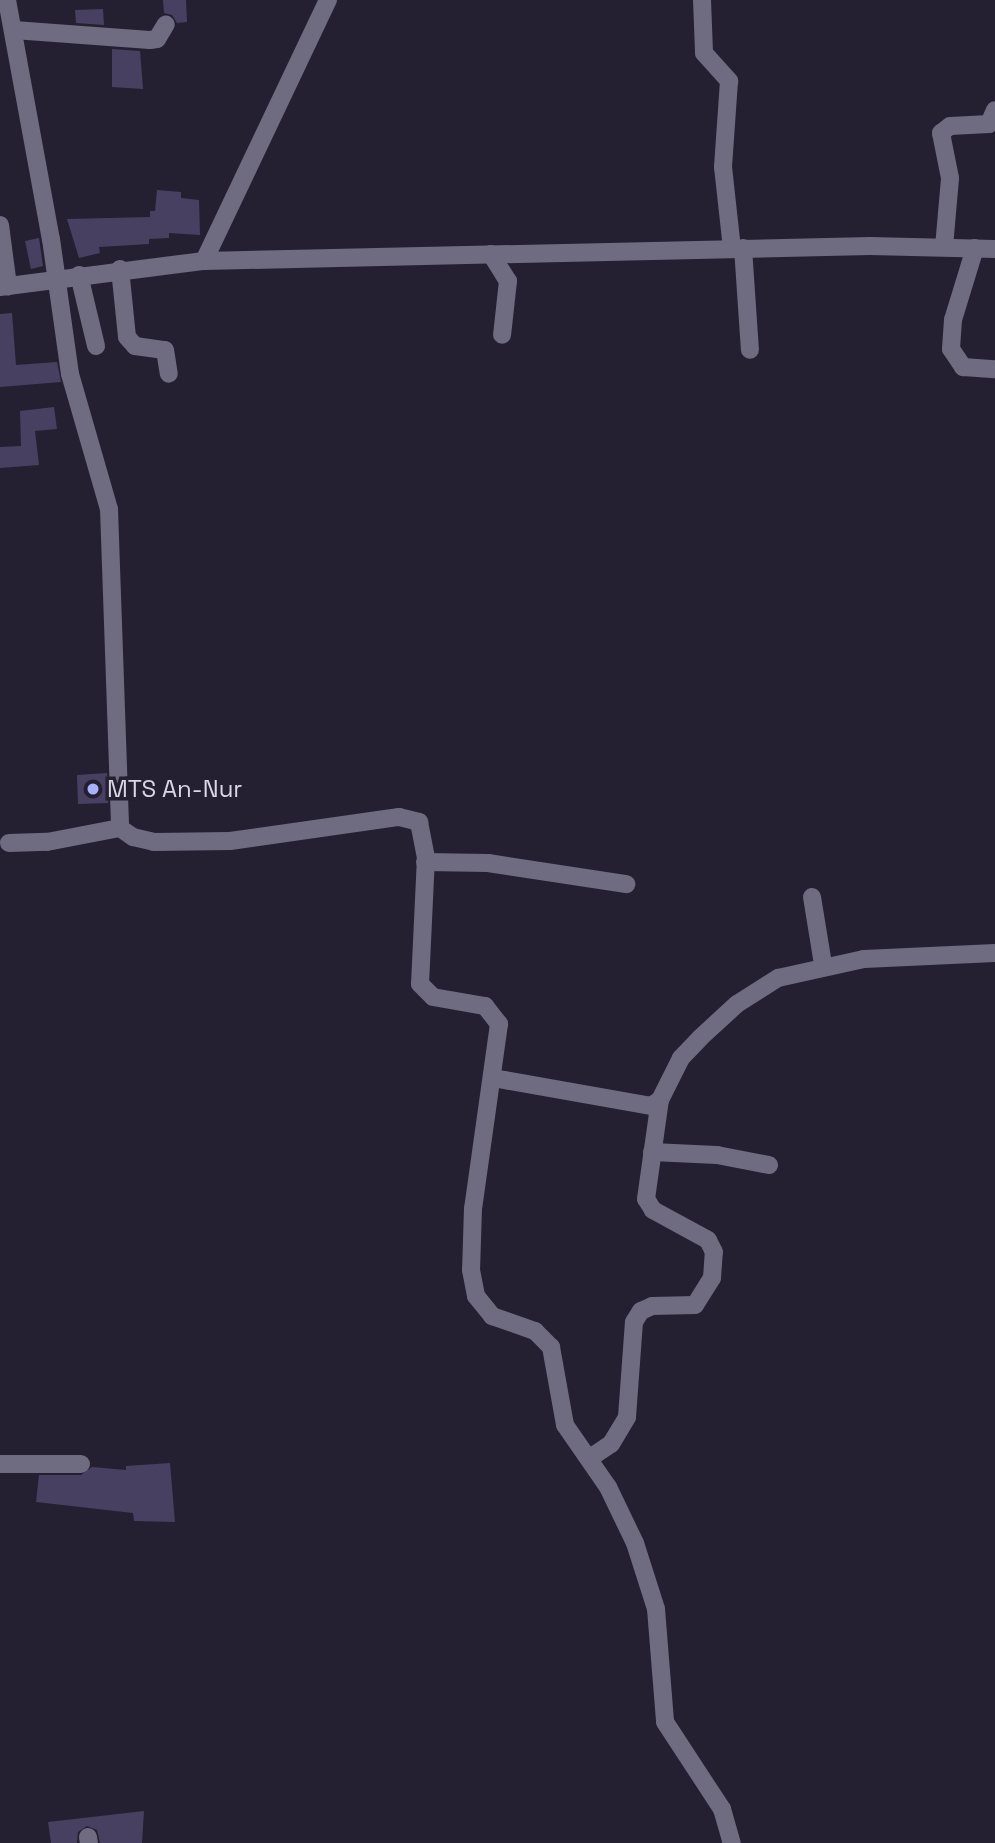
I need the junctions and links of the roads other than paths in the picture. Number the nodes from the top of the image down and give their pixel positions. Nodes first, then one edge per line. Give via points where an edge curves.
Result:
1 (7, 0) edge
2 (328, 0) edge
3 (702, 0) edge
4 (166, 24) dead end
5 (14, 30) junction
6 (995, 110) edge
7 (0, 225) edge
8 (944, 247) junction
9 (975, 248) junction
10 (995, 248) edge
11 (738, 249) junction
12 (491, 254) junction
13 (204, 261) junction
14 (120, 269) junction
15 (79, 275) junction
16 (57, 279) junction
17 (4, 287) edge
18 (502, 335) dead end
19 (96, 346) dead end
20 (750, 350) dead end
21 (995, 369) edge
22 (169, 374) dead end
23 (120, 828) junction
24 (9, 843) dead end
25 (425, 862) junction
26 (626, 884) dead end
27 (812, 897) dead end
28 (995, 953) edge
29 (823, 964) junction
30 (493, 1078) junction
31 (660, 1100) junction
32 (652, 1152) junction
33 (769, 1166) dead end
34 (590, 1458) junction
35 (0, 1464) edge
36 (81, 1464) dead end
37 (732, 1843) edge

1 - 5 street
2 - 13 street
3 - 11 street via 704,53 729,81 723,167
4 - 5 street via 157,39 150,40
5 - 16 street
6 - 8 street via 989,124 950,126 941,133 950,178
7 - 17 street
8 - 9 street
8 - 11 street
9 - 10 street
9 - 21 street via 953,320 951,349 963,367
11 - 12 street
11 - 20 street
12 - 13 street
12 - 18 street via 508,281
13 - 14 street
14 - 15 street
14 - 22 street via 127,337 140,348 165,350
15 - 16 street
15 - 19 street
16 - 17 street
16 - 23 street via 70,374 102,481 112,540
23 - 24 street via 47,842
23 - 25 street via 132,837 154,842 230,841 411,818 419,822 425,837
25 - 26 street via 488,863
25 - 30 street via 420,984 433,997 491,1010 499,1024
27 - 29 street
28 - 29 street
29 - 31 street via 778,978 737,1004 681,1058
30 - 31 street via 640,1108
30 - 34 street via 473,1208 471,1270 476,1296 492,1316 535,1331 551,1347 565,1424
31 - 32 street
32 - 33 street via 717,1154
32 - 34 street via 645,1192 648,1206 708,1240 714,1252 712,1278 695,1305 652,1306 641,1311 634,1322 627,1417 611,1444
34 - 37 street via 635,1543 656,1609 666,1722 722,1809
35 - 36 street

